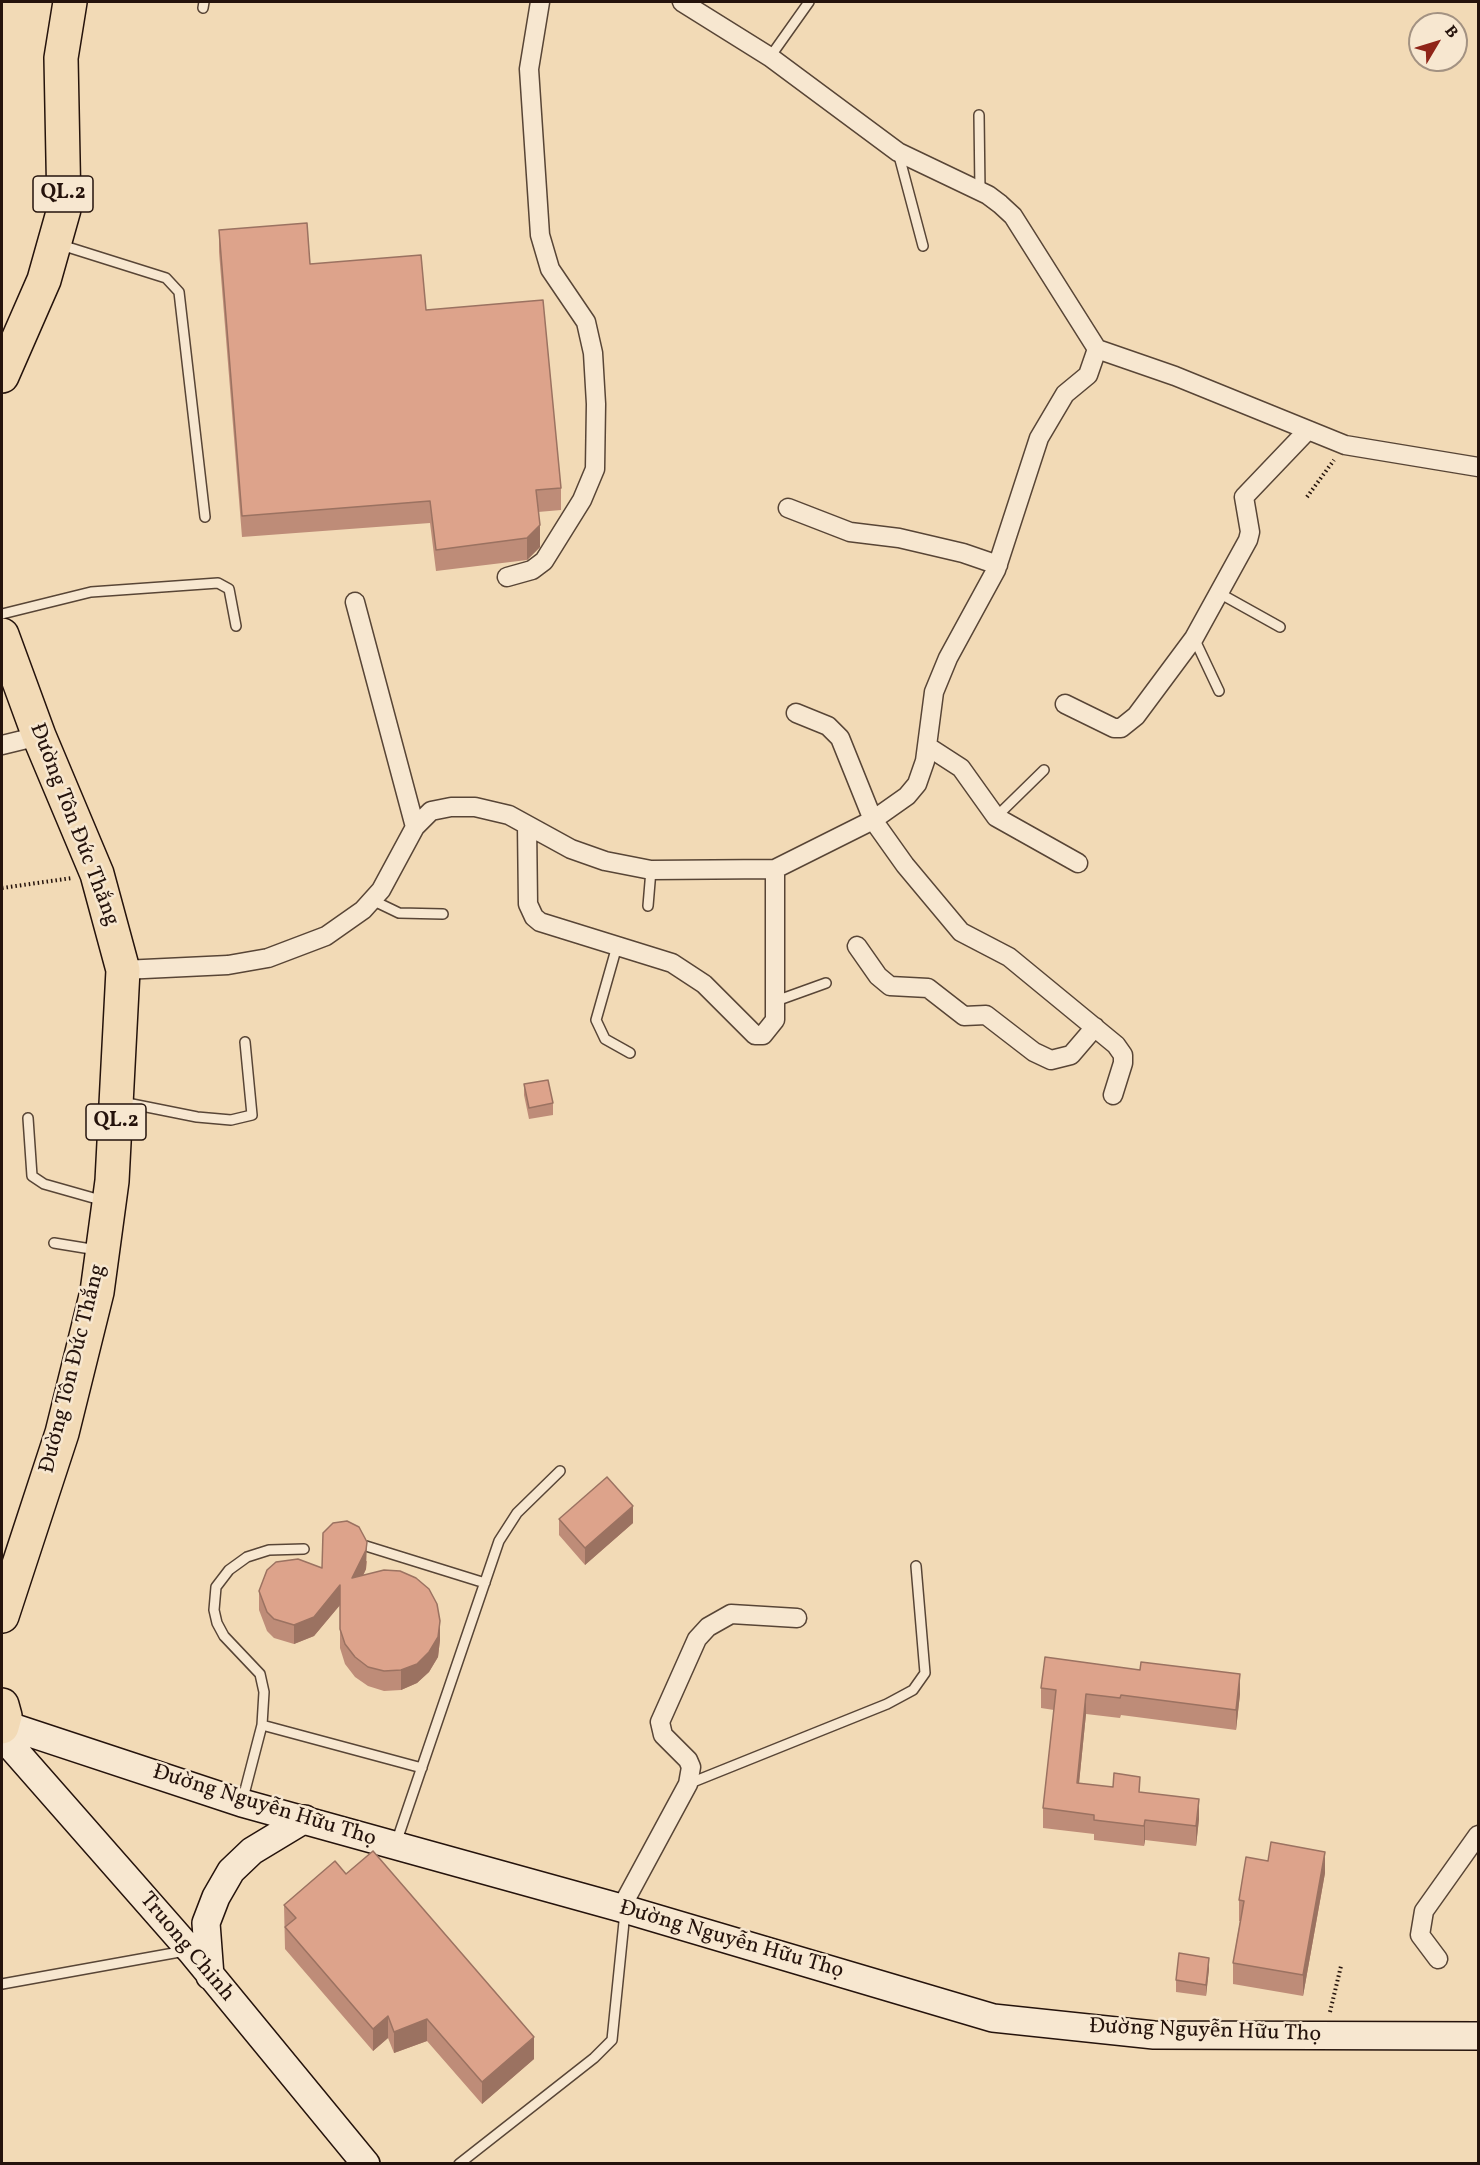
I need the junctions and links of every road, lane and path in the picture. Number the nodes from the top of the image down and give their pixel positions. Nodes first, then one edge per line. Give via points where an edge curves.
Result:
1 (70, 2) edge
2 (540, 2) edge
3 (682, 2) edge
4 (809, 2) edge
5 (770, 57) junction
6 (979, 115) dead end
7 (898, 152) junction
8 (980, 191) junction
9 (56, 243) junction
10 (923, 246) dead end
11 (1097, 349) junction
12 (2, 376) edge
13 (1307, 431) junction
14 (1345, 445) junction
15 (1479, 467) edge
16 (1307, 497) dead end
17 (788, 508) dead end
18 (205, 517) dead end
19 (998, 565) junction
20 (507, 577) dead end
21 (1219, 593) junction
22 (355, 602) dead end
23 (2, 614) edge
24 (236, 626) dead end
25 (1280, 627) dead end
26 (2, 635) edge
27 (1194, 638) junction
28 (1220, 691) dead end
29 (1065, 704) dead end
30 (796, 713) dead end
31 (39, 736) junction
32 (2, 745) edge
33 (927, 746) junction
34 (1044, 770) dead end
35 (996, 817) junction
36 (873, 820) junction
37 (527, 825) junction
38 (415, 826) junction
39 (1078, 863) dead end
40 (775, 869) junction
41 (651, 870) junction
42 (97, 874) junction
43 (2, 888) edge
44 (372, 900) junction
45 (648, 906) dead end
46 (443, 914) dead end
47 (617, 946) junction
48 (857, 946) dead end
49 (123, 970) junction
50 (826, 983) dead end
51 (776, 1001) junction
52 (1095, 1027) junction
53 (245, 1042) dead end
54 (630, 1053) dead end
55 (1113, 1095) dead end
56 (117, 1101) junction
57 (28, 1118) dead end
58 (109, 1203) junction
59 (54, 1243) dead end
60 (103, 1251) junction
61 (560, 1471) dead end
62 (366, 1546) edge
63 (304, 1549) dead end
64 (916, 1566) dead end
65 (485, 1583) junction
66 (2, 1616) edge
67 (797, 1618) dead end
68 (2, 1723) edge
69 (262, 1725) junction
70 (422, 1768) junction
71 (688, 1785) junction
72 (242, 1803) junction
73 (305, 1819) junction
74 (1479, 1835) edge
75 (395, 1846) junction
76 (623, 1909) junction
77 (190, 1950) junction
78 (1438, 1959) dead end
79 (1341, 1966) dead end
80 (210, 1976) junction
81 (2, 1984) edge
82 (1324, 2037) junction
83 (1479, 2037) edge
84 (366, 2163) edge
85 (459, 2163) edge

1 - 9 highway, QL.2 via 61,58 63,209
2 - 20 street via 529,69 540,235 550,269 586,322 596,404 594,469 582,500 544,561 532,570
3 - 5 street
4 - 5 lane
5 - 7 street
6 - 8 lane
7 - 8 street
7 - 10 lane
8 - 11 street via 1013,216
9 - 12 highway, QL.2
9 - 18 lane via 166,278 179,292
11 - 13 street via 1175,376
11 - 19 street via 1088,375 1065,394 1039,438
13 - 14 street
13 - 21 street via 1244,497 1248,540
14 - 15 street
14 - 16 path
17 - 19 street via 840,529 899,538
19 - 33 street via 934,692
21 - 25 lane
21 - 27 street
22 - 38 street
23 - 24 lane via 92,592 218,583 229,590
26 - 31 highway, Đường Tôn Đức Thắng / QL.2
27 - 28 lane
27 - 29 street via 1137,716 1121,728 1106,726
30 - 36 street via 828,726 840,738
31 - 32 street
31 - 42 highway, Đường Tôn Đức Thắng / QL.2
33 - 35 street via 961,768
33 - 36 street via 917,784
34 - 35 lane
35 - 39 street
36 - 40 street
36 - 52 street via 905,866 961,932 1009,957
37 - 38 street via 509,815 475,807 450,807 431,811
37 - 41 street via 579,852
37 - 47 street via 528,904 534,917
38 - 44 street
40 - 41 street
40 - 51 street
41 - 45 lane
42 - 43 path
42 - 49 highway, Đường Tôn Đức Thắng / QL.2
44 - 46 lane via 399,913
44 - 49 street via 326,936 267,958 228,965
47 - 51 street via 672,963 692,974 755,1035 763,1035 771,1028
47 - 54 lane via 596,1020 604,1039
48 - 52 street via 890,986 928,988 964,1016 986,1015 1034,1052 1051,1060 1071,1054
49 - 56 highway, Đường Tôn Đức Thắng / QL.2
50 - 51 lane
52 - 55 street via 1123,1055
53 - 56 lane via 252,1115 231,1120 197,1117
56 - 58 highway, Đường Tôn Đức Thắng / QL.2
57 - 58 lane via 32,1176 44,1184
58 - 60 highway, Đường Tôn Đức Thắng / QL.2
59 - 60 lane
60 - 66 highway, Đường Tôn Đức Thắng / QL.2 via 97,1292 62,1433
61 - 65 lane via 518,1513 499,1541
62 - 65 lane
63 - 69 lane via 269,1550 247,1557 216,1587 217,1623 260,1674 264,1692
64 - 71 lane via 925,1673 913,1690
65 - 70 lane
67 - 71 street via 731,1614 708,1627 697,1639 660,1722 663,1735 688,1760
68 - 72 main road, Đường Nguyễn Hữu Thọ
68 - 77 main road, Truong Chinh
69 - 70 lane
69 - 72 lane
70 - 75 lane
71 - 76 street
72 - 73 main road, Đường Nguyễn Hữu Thọ
73 - 75 main road, Đường Nguyễn Hữu Thọ
73 - 80 main road via 252,1851 231,1871 206,1923
74 - 78 street via 1424,1911 1420,1935
75 - 76 main road, Đường Nguyễn Hữu Thọ
76 - 82 main road, Đường Nguyễn Hữu Thọ via 993,2018 1154,2035
76 - 85 lane via 612,2040
77 - 80 main road, Truong Chinh
77 - 81 lane
79 - 82 path
80 - 84 main road, Truong Chinh
82 - 83 main road, Đường Nguyễn Hữu Thọ

